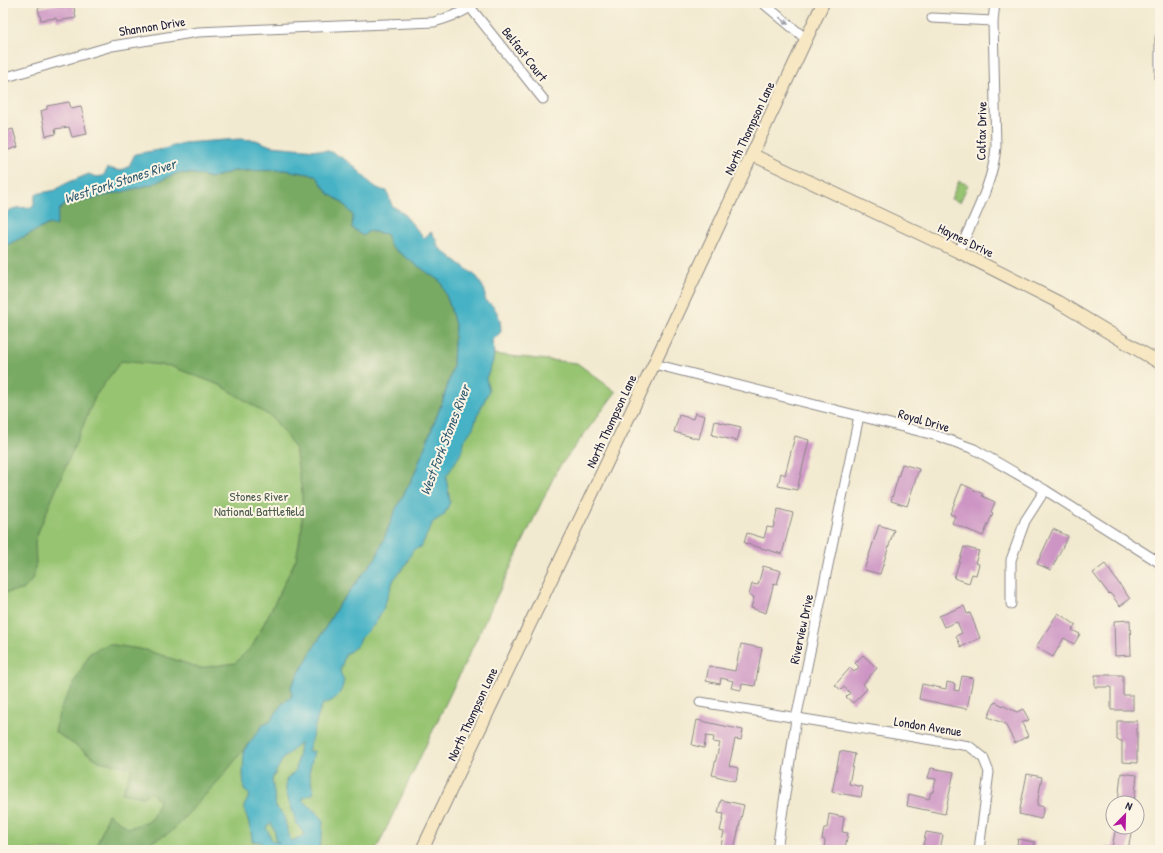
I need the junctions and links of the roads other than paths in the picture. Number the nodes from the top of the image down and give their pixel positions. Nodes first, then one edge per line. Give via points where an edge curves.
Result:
1 (763, 3) edge
2 (823, 3) edge
3 (995, 3) edge
4 (472, 5) edge
5 (932, 18) dead end
6 (992, 21) junction
7 (1160, 38) edge
8 (806, 39) junction
9 (3, 78) edge
10 (1160, 78) edge
11 (544, 99) dead end
12 (753, 155) junction
13 (958, 252) junction
14 (1160, 363) edge
15 (654, 364) junction
16 (859, 416) junction
17 (1045, 490) junction
18 (1160, 563) edge
19 (1011, 604) dead end
20 (700, 702) dead end
21 (796, 718) junction
22 (422, 850) edge
23 (778, 850) edge
24 (979, 850) edge

1 -> 8 street
2 - 8 main road, North Thompson Lane
3 - 6 street, Colfax Drive
4 - 9 street, Shannon Drive via 434,22 198,32 112,46
4 - 11 street, Belfast Court
5 - 6 street
6 - 13 street, Colfax Drive via 995,162
7 - 10 street
8 - 12 main road, North Thompson Lane
12 - 13 main road, Haynes Drive
12 - 15 main road, North Thompson Lane
13 - 14 main road, Haynes Drive via 1058,302
15 - 16 street, Royal Drive
15 - 22 main road, North Thompson Lane
16 - 17 street, Royal Drive via 938,436 974,449
16 - 21 street, Riverview Drive
17 - 18 street, Royal Drive
17 - 19 street via 1025,521 1011,560
20 - 21 street, London Avenue
21 - 23 street, Riverview Drive
21 - 24 street, London Avenue via 969,746 983,757 989,772

